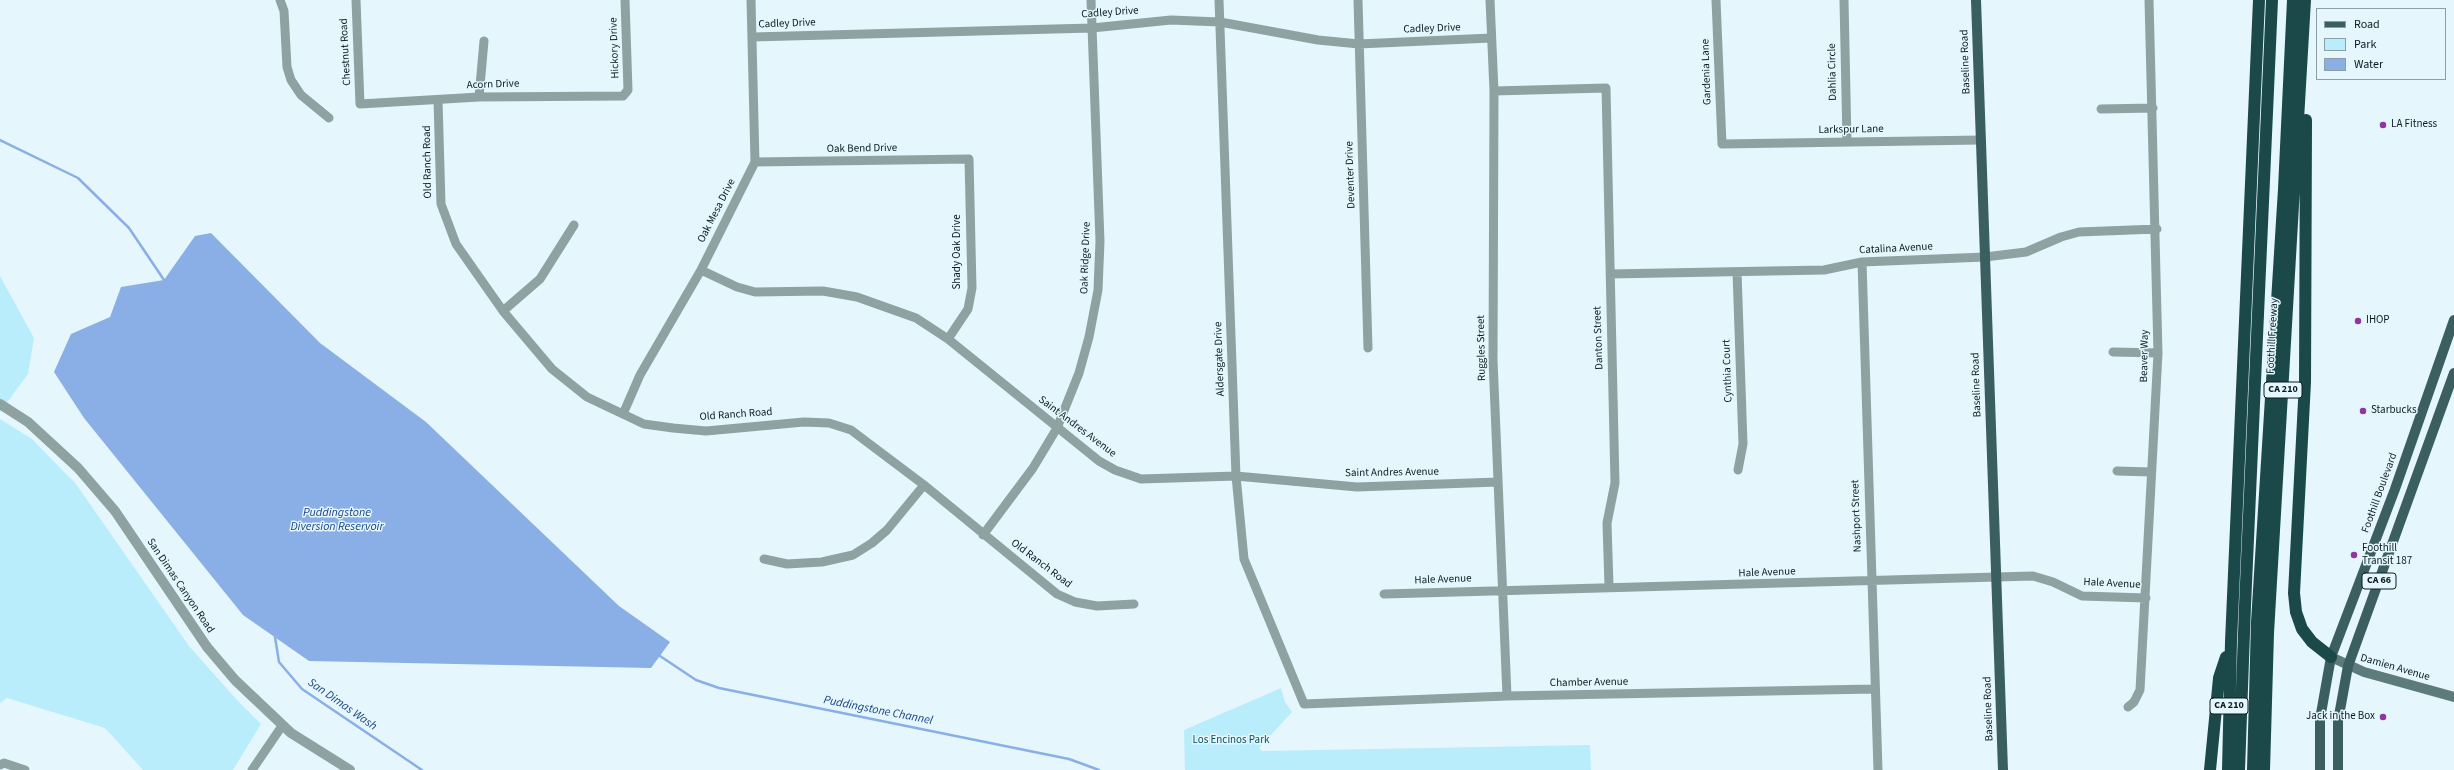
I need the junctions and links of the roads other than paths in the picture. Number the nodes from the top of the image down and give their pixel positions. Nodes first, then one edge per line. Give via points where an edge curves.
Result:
1 (280, 0) edge
2 (356, 0) edge
3 (625, 0) edge
4 (751, 0) edge
5 (1091, 0) edge
6 (1219, 0) edge
7 (1358, 0) edge
8 (1490, 0) edge
9 (1716, 0) edge
10 (1844, 0) edge
11 (1976, 0) edge
12 (2149, 0) edge
13 (2259, 0) edge
14 (2272, 0) edge
15 (2293, 0) edge
16 (2305, 5) edge
17 (1220, 22) junction
18 (1092, 28) junction
19 (752, 37) junction
20 (1491, 38) junction
21 (484, 40) dead end
22 (1359, 44) junction
23 (1494, 91) junction
24 (626, 94) joint
25 (479, 97) junction
26 (438, 100) junction
27 (360, 104) joint
28 (2153, 108) junction
29 (2101, 109) dead end
30 (330, 118) dead end
31 (1981, 140) junction
32 (1847, 142) junction
33 (1722, 144) joint
34 (969, 159) joint
35 (756, 162) junction
36 (574, 225) dead end
37 (2157, 229) junction
38 (1985, 257) junction
39 (1862, 262) junction
40 (701, 270) junction
41 (1737, 272) junction
42 (1610, 274) junction
43 (503, 311) junction
44 (2454, 320) edge
45 (948, 339) junction
46 (1368, 348) dead end
47 (2113, 352) dead end
48 (2158, 353) junction
49 (2454, 373) edge
50 (0, 404) edge
51 (623, 414) junction
52 (1057, 428) junction
53 (1738, 470) dead end
54 (2117, 471) dead end
55 (2151, 472) junction
56 (1236, 476) junction
57 (1498, 482) junction
58 (924, 485) junction
59 (983, 535) junction
60 (764, 559) dead end
61 (1996, 578) junction
62 (1871, 582) junction
63 (1609, 586) junction
64 (1503, 590) junction
65 (1384, 594) dead end
66 (2146, 598) junction
67 (1134, 604) dead end
68 (2231, 642) junction
69 (2331, 657) junction
70 (2348, 666) junction
71 (1874, 689) junction
72 (1507, 696) junction
73 (2454, 698) edge
74 (1304, 704) joint
75 (2128, 707) dead end
76 (282, 726) junction
77 (0, 765) edge
78 (25, 770) edge
79 (252, 770) edge
80 (350, 770) edge
81 (1878, 770) edge
82 (2003, 770) edge
83 (2210, 770) edge
84 (2228, 770) edge
85 (2239, 770) edge
86 (2253, 770) edge
87 (2264, 770) edge
88 (2320, 770) edge
89 (2338, 770) edge

1 - 30 street via 284,11 287,67 291,80 301,95
2 - 27 street, Chestnut Road
3 - 24 street, Hickory Drive via 628,90
4 - 19 street, Oak Mesa Drive
5 - 18 street, Oak Ridge Drive
6 - 17 street, Aldersgate Drive
7 - 22 street, Deventer Drive
8 - 20 street, Ruggles Street
9 - 33 street, Gardenia Lane
10 - 32 street, Dahlia Circle
11 - 31 main road, Baseline Road
12 - 28 street, Beaver Way
13 - 68 highway, CA 210
14 - 85 highway
15 - 86 highway via 2284,197 2257,622
16 - 69 highway via 2305,382 2294,593 2296,612 2302,629 2312,642
16 - 87 highway, Foothill Freeway / CA 210 via 2268,633
17 - 18 street, Cadley Drive via 1171,20
17 - 22 street, Cadley Drive via 1318,40
17 - 56 street, Aldersgate Drive
18 - 19 street, Cadley Drive
18 - 52 street, Oak Ridge Drive via 1100,241 1098,290 1089,337
19 - 35 street, Oak Mesa Drive
20 - 22 street, Cadley Drive
20 - 23 street, Ruggles Street
21 - 25 street
22 - 46 street, Deventer Drive
23 - 42 street, Danton Street via 1606,88
23 - 57 street, Ruggles Street via 1493,360
24 - 25 street, Acorn Drive
25 - 26 street, Acorn Drive
26 - 27 street, Acorn Drive
26 - 43 street, Old Ranch Road via 441,204 456,244
28 - 29 street
28 - 37 street, Beaver Way
31 - 32 street, Larkspur Lane
31 - 38 main road, Baseline Road
32 - 33 street, Larkspur Lane
34 - 35 street, Oak Bend Drive
34 - 45 street, Shady Oak Drive via 972,288 968,309
35 - 40 street, Oak Mesa Drive
36 - 43 street via 540,279
37 - 38 street, Catalina Avenue via 2079,232 2026,252
37 - 48 street, Beaver Way
38 - 39 street, Catalina Avenue
38 - 61 main road, Baseline Road
39 - 41 street, Catalina Avenue via 1824,270
39 - 62 street, Nashport Street
40 - 45 street, Saint Andres Avenue via 737,287 755,292 823,292 857,297 916,318
40 - 51 street, Oak Mesa Drive via 640,375
41 - 42 street, Catalina Avenue
41 - 53 street, Cynthia Court via 1742,444
42 - 63 street, Danton Street via 1615,483 1607,523
43 - 51 street, Old Ranch Road via 552,369 586,397
44 - 69 main road, Foothill Boulevard / CA 66 via 2395,488
45 - 52 street, Saint Andres Avenue
47 - 48 street
48 - 55 street, Beaver Way
49 - 70 main road, CA 66
50 - 76 street, San Dimas Canyon Road via 28,422 78,468 115,511 207,647 235,680
51 - 58 street, Old Ranch Road via 644,424 706,431 804,422 829,423 851,430
52 - 56 street, Saint Andres Avenue via 1099,461 1141,479
52 - 59 street, Oak Ridge Drive via 1033,468
54 - 55 street
55 - 66 street, Beaver Way
56 - 57 street, Saint Andres Avenue via 1357,487
56 - 74 street, Aldersgate Drive via 1244,559
57 - 64 street, Ruggles Street
58 - 59 street, Old Ranch Road
58 - 60 street via 887,530 853,555 822,562 787,564
59 - 67 street, Old Ranch Road via 1057,594 1075,602 1097,606
61 - 62 street, Hale Avenue
61 - 66 street, Hale Avenue via 2033,576 2053,582 2082,596
61 - 82 main road, Baseline Road
62 - 63 street, Hale Avenue via 1680,587
62 - 71 street, Nashport Street
63 - 64 street, Hale Avenue
64 - 65 street, Hale Avenue
64 - 72 street, Ruggles Street
66 - 75 street, Beaver Way via 2140,690 2134,702
68 - 83 highway via 2220,678
68 - 84 highway, CA 210
69 - 70 main road, Damien Avenue
69 - 88 main road, Foothill Boulevard / CA 66 via 2320,719
70 - 73 main road, Damien Avenue
70 - 89 main road, CA 66 via 2338,721
71 - 72 street, Chamber Avenue
71 - 81 street, Nashport Street
72 - 74 street, Chamber Avenue
76 - 79 street
76 - 80 street, San Dimas Canyon Road
77 - 78 street via 4,763

